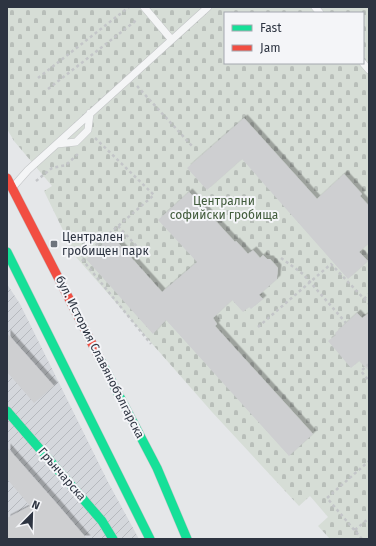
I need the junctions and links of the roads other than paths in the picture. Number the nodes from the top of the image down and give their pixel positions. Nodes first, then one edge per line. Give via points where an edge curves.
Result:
1 (208, 7) edge
2 (146, 9) edge
3 (171, 39) junction
4 (90, 113) junction
5 (57, 144) junction
6 (7, 178) edge
7 (12, 187) junction
8 (7, 252) edge
9 (7, 411) edge
10 (113, 539) edge
11 (150, 539) edge
12 (187, 539) edge

1 - 3 lane
2 - 3 lane
3 - 4 lane
4 - 5 lane
4 - 5 lane via 88,130 76,142
5 - 7 lane
6 - 7 main road, бул. История Славянобългарска
7 - 12 main road, бул. История Славянобългарска via 157,468
8 - 11 main road
9 - 10 main road, Грънчарска via 102,520

